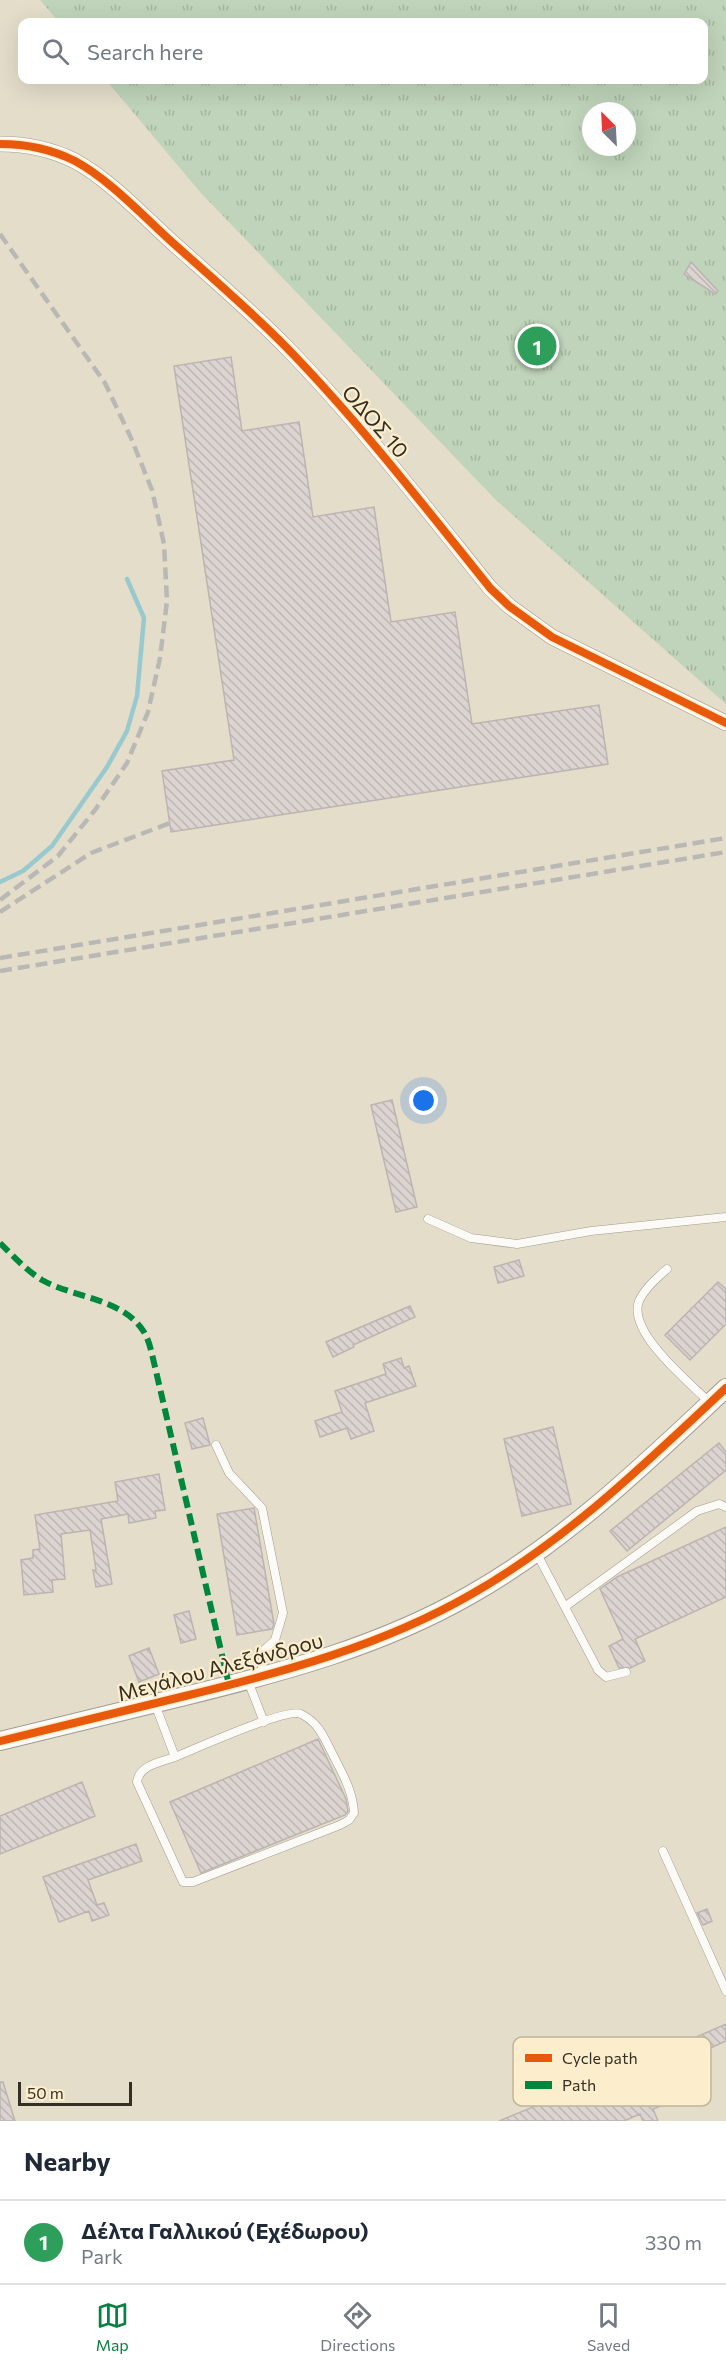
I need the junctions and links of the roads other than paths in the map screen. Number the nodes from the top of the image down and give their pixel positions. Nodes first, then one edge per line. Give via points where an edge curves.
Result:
1 (0, 144) edge
2 (726, 723) edge
3 (726, 1217) edge
4 (428, 1219) dead end
5 (668, 1269) dead end
6 (726, 1388) edge
7 (710, 1403) junction
8 (216, 1445) dead end
9 (726, 1507) edge
10 (536, 1552) junction
11 (566, 1606) junction
12 (626, 1672) dead end
13 (255, 1679) junction
14 (154, 1703) junction
15 (264, 1722) junction
16 (0, 1741) edge
17 (175, 1757) junction
18 (663, 1851) dead end
19 (726, 1991) edge

1 - 2 street, ΟΔΟΣ 10 via 39,148 76,162 205,272 286,347 357,425 508,606 552,637
3 - 4 lane via 591,1231 517,1244 471,1238
5 - 7 lane via 640,1299 637,1309 641,1326 650,1341
6 - 7 street, Μεγάλου Αλεξάνδρου
7 - 10 street, Μεγάλου Αλεξάνδρου via 618,1490
8 - 13 lane via 229,1473 262,1508 283,1613 275,1640 264,1650
9 - 11 lane via 719,1504 697,1511
10 - 11 lane
10 - 13 street, Μεγάλου Αλεξάνδρου via 469,1596 396,1631
11 - 12 lane via 598,1670 606,1677
13 - 14 street, Μεγάλου Αλεξάνδρου
13 - 15 lane
14 - 16 street, Μεγάλου Αλεξάνδρου
14 - 17 lane
15 - 17 lane
15 - 17 lane via 291,1712 319,1727 351,1791 354,1813 349,1820 193,1882 183,1882 137,1782 146,1768
18 - 19 lane

